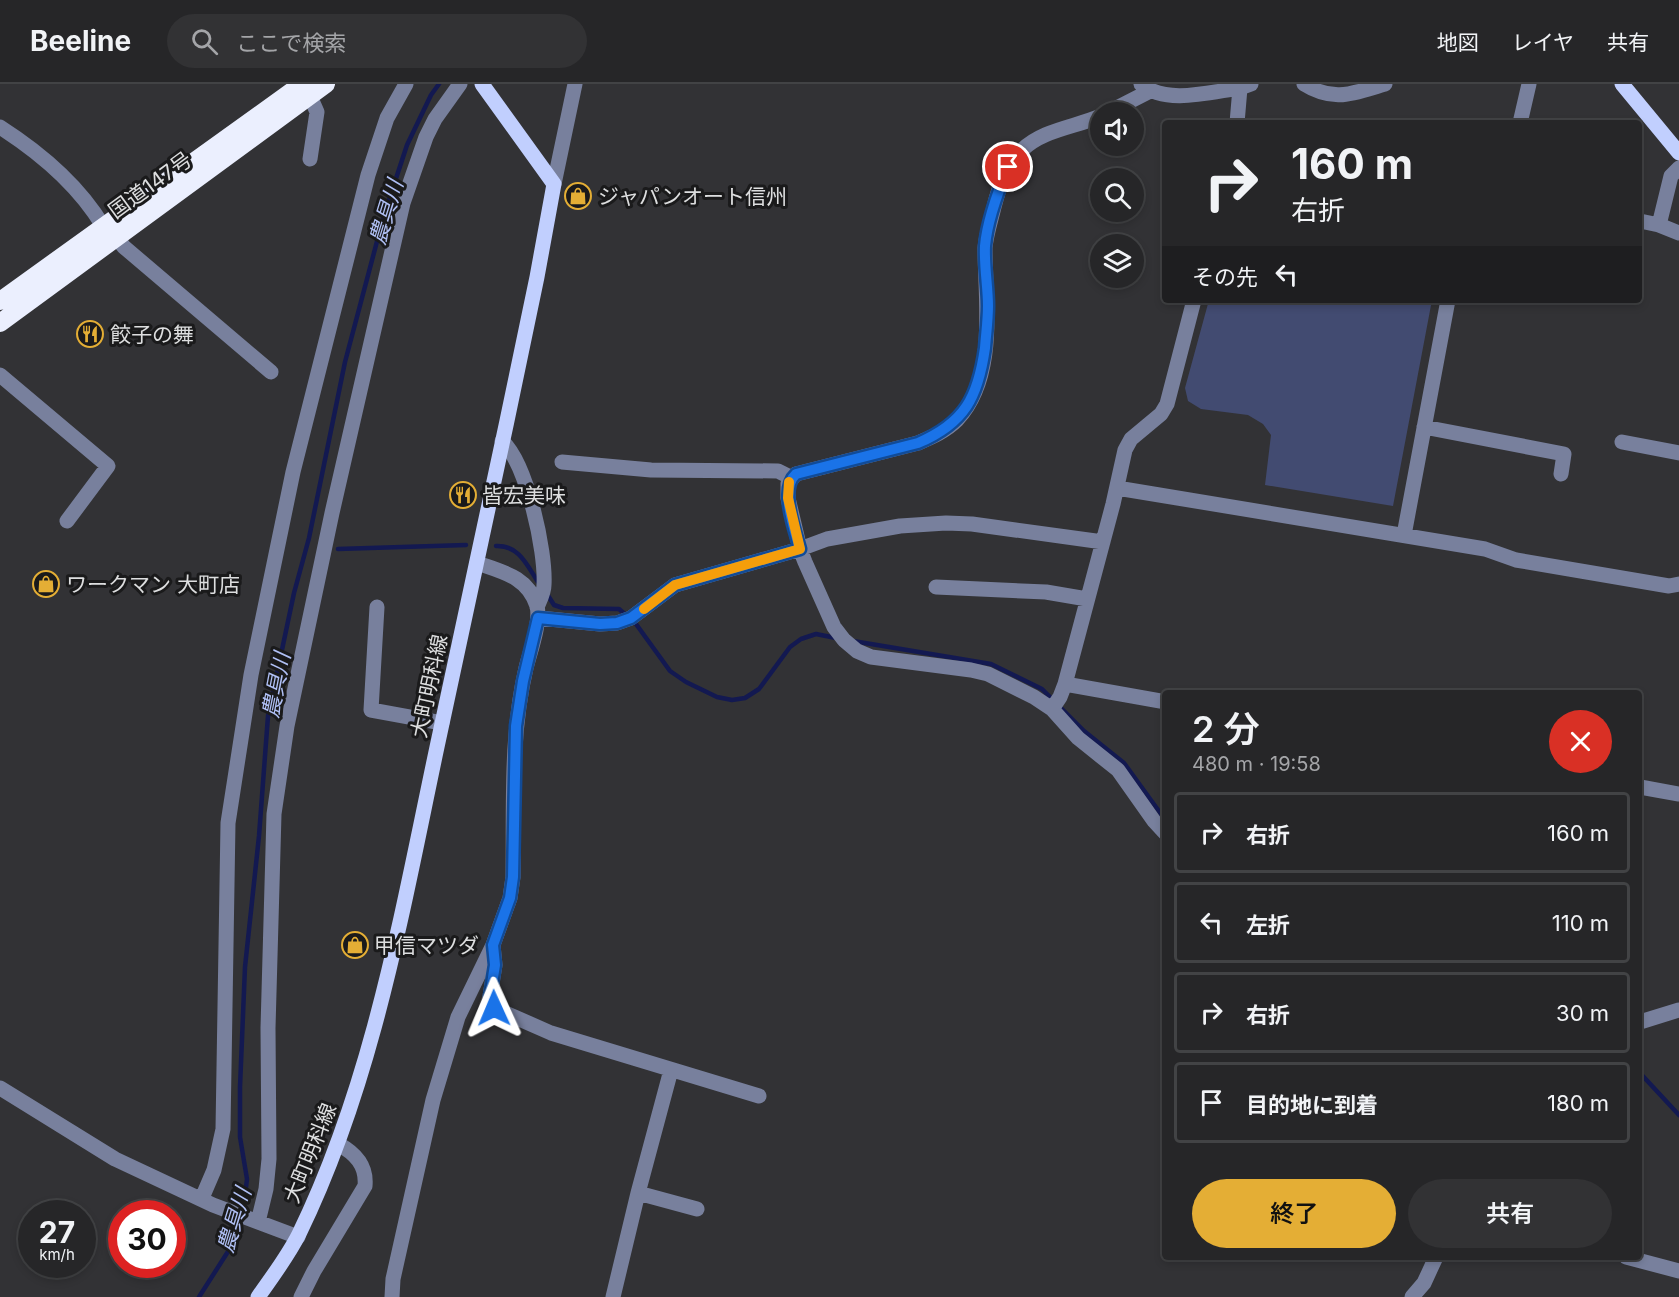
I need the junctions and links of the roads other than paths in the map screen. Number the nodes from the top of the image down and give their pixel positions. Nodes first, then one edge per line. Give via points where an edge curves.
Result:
1 (327, 84) edge
2 (406, 84) edge
3 (460, 84) edge
4 (482, 84) edge
5 (575, 84) edge
6 (1304, 84) edge
7 (1385, 84) edge
8 (1529, 84) edge
9 (1622, 84) edge
10 (1245, 86) edge
11 (1145, 88) edge
12 (306, 90) edge
13 (1124, 102) edge
14 (1090, 120) edge
15 (1238, 120) edge
16 (1521, 120) edge
17 (0, 127) edge
18 (1679, 153) edge
19 (310, 159) dead end
20 (1679, 168) edge
21 (554, 184) junction
22 (1642, 221) edge
23 (1659, 225) junction
24 (110, 232) junction
25 (1679, 233) edge
26 (0, 301) edge
27 (1193, 303) edge
28 (1447, 303) edge
29 (0, 323) edge
30 (271, 372) dead end
31 (0, 375) edge
32 (1424, 427) junction
33 (502, 441) junction
34 (1622, 442) dead end
35 (1679, 453) edge
36 (562, 462) dead end
37 (1561, 474) dead end
38 (792, 478) junction
39 (1117, 488) junction
40 (67, 521) dead end
41 (1404, 535) junction
42 (1103, 542) junction
43 (800, 549) junction
44 (477, 564) junction
45 (1679, 584) edge
46 (936, 587) dead end
47 (1087, 599) junction
48 (377, 607) dead end
49 (538, 613) junction
50 (1065, 684) junction
51 (1162, 701) edge
52 (1052, 709) junction
53 (442, 723) junction
54 (1642, 787) edge
55 (1679, 794) edge
56 (1162, 830) edge
57 (493, 945) junction
58 (1679, 1010) edge
59 (1642, 1021) edge
60 (671, 1071) junction
61 (0, 1088) edge
62 (759, 1096) dead end
63 (338, 1144) junction
64 (638, 1193) junction
65 (207, 1202) junction
66 (697, 1209) dead end
67 (256, 1221) junction
68 (298, 1237) junction
69 (1435, 1260) edge
70 (1637, 1260) edge
71 (1679, 1271) edge
72 (258, 1297) edge
73 (301, 1297) edge
74 (392, 1297) edge
75 (614, 1297) edge
76 (1413, 1297) edge

1 - 12 highway, 国道147号
2 - 65 street via 387,118 368,175 293,472 251,675 228,823 224,1129
3 - 67 street via 426,137 403,203 287,726 274,814 268,1159 266,1189
4 - 21 main road
5 - 21 street
6 - 7 street via 1334,96
8 - 16 street
9 - 18 main road
10 - 11 street via 1173,95
10 - 15 street
11 - 13 street
12 - 19 street via 317,112
12 - 24 highway, 国道147号
14 - 38 street via 1036,139 1008,167 985,245 988,309 981,373 974,395 956,421 918,443
17 - 24 street via 49,164
20 - 23 street via 1671,176
21 - 33 main road, 大町明科線
22 - 23 street
23 - 25 street
24 - 26 highway, 国道147号
24 - 29 highway, 国道147号
24 - 30 street
27 - 39 street via 1167,404 1128,444
28 - 32 street
31 - 40 street via 108,466
32 - 37 street via 1564,454
32 - 41 street
33 - 44 main road, 大町明科線
33 - 49 street via 521,469 541,542 544,588
34 - 35 street
36 - 38 street via 651,470 778,471
38 - 43 street via 788,498
39 - 41 street
39 - 42 street
41 - 45 street via 1485,549 1516,560 1669,586
42 - 43 street via 946,523 849,534
42 - 47 street
43 - 49 street via 675,585 631,618 617,623 600,624
43 - 52 street via 834,627 857,651 871,657 988,674
44 - 49 street via 519,580 530,589
44 - 53 main road, 大町明科線
46 - 47 street via 1046,592
47 - 50 street
48 - 53 street via 371,710
49 - 57 street via 516,726 513,877 510,898
50 - 51 street
50 - 52 street
52 - 56 street via 1078,738 1118,770
53 - 63 main road, 大町明科線 via 369,1046
54 - 55 street
57 - 60 street via 495,965 490,996 494,1008 550,1033
57 - 74 street via 458,1017 433,1100
58 - 59 street
60 - 62 street
60 - 64 street
61 - 65 street via 115,1159
63 - 68 main road, 大町明科線
63 - 73 street via 359,1160 366,1173 365,1186
64 - 66 street
64 - 75 street
65 - 67 street
67 - 68 street
68 - 72 main road, 大町明科線
69 - 76 street
70 - 71 street

